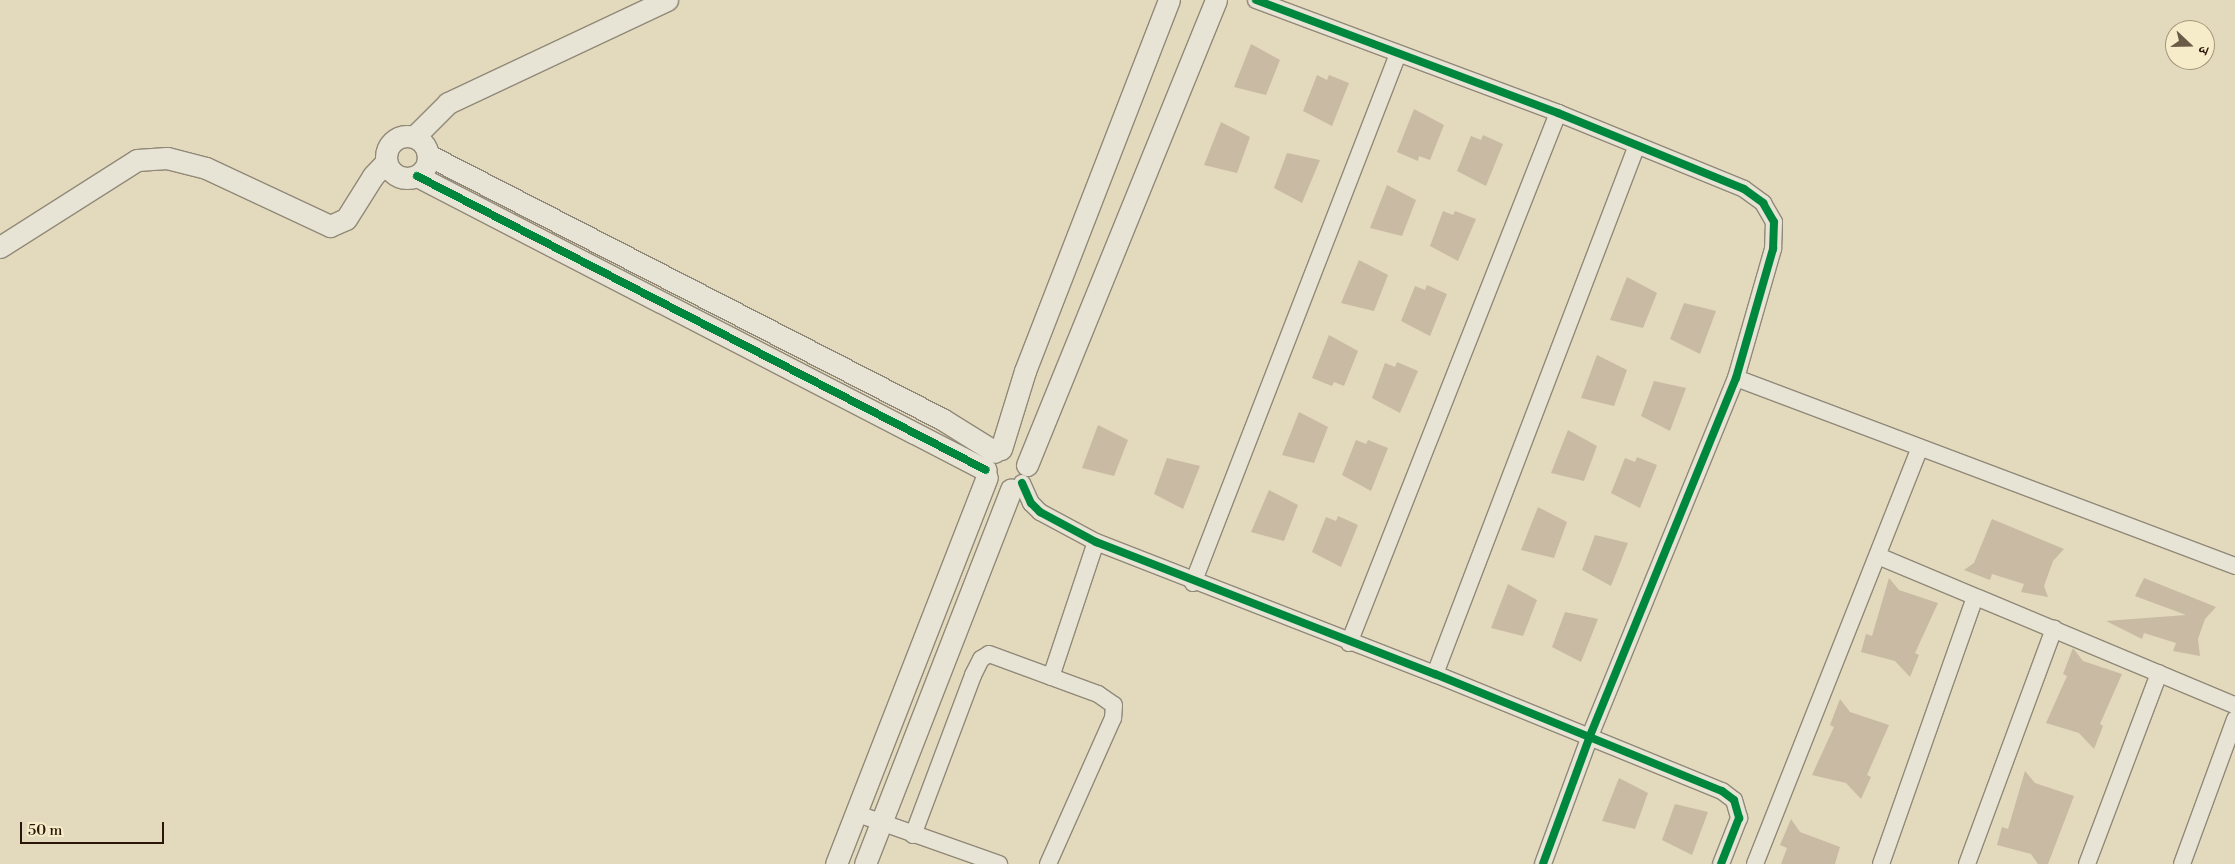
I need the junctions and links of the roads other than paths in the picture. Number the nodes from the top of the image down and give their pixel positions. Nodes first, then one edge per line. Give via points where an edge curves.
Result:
1 (667, 0) edge
2 (1169, 0) edge
3 (1216, 0) edge
4 (1256, 0) edge
5 (1398, 54) junction
6 (1558, 113) junction
7 (414, 137) junction
8 (1637, 145) junction
9 (428, 156) junction
10 (386, 162) junction
11 (417, 176) junction
12 (0, 247) edge
13 (1736, 378) junction
14 (1920, 447) junction
15 (992, 462) junction
16 (1020, 479) junction
17 (1096, 542) junction
18 (1878, 556) junction
19 (2235, 566) edge
20 (1193, 583) junction
21 (1975, 597) junction
22 (2054, 629) junction
23 (1349, 643) junction
24 (2159, 673) junction
25 (1435, 674) junction
26 (1051, 676) junction
27 (2235, 705) edge
28 (2235, 719) edge
29 (1590, 736) junction
30 (855, 813) junction
31 (881, 823) junction
32 (914, 835) junction
33 (836, 864) edge
34 (865, 864) edge
35 (1000, 864) edge
36 (1048, 864) edge
37 (1543, 864) edge
38 (1721, 864) edge
39 (1755, 864) edge
40 (1881, 864) edge
41 (1967, 864) edge
42 (2087, 864) edge
43 (2182, 864) edge

1 - 7 street via 448,103
2 - 15 street
3 - 16 street
4 - 5 street
5 - 6 street
5 - 20 street
6 - 8 street
6 - 23 street
7 - 9 street via 423,143
7 - 10 street via 404,136 392,143
8 - 13 street via 1744,189 1763,203 1774,222 1773,250
8 - 25 street
9 - 11 street via 425,169
9 - 15 street via 942,419
10 - 11 street via 400,177
10 - 12 street via 373,176 346,219 330,226 206,168 167,158 136,160
11 - 15 street
13 - 14 street
13 - 29 street
14 - 18 street
14 - 19 street
15 - 16 street via 997,487
15 - 16 street via 1015,450
15 - 30 street
16 - 17 street via 1031,503 1040,512
16 - 31 street
17 - 20 street
17 - 26 street
18 - 21 street
18 - 39 street
20 - 23 street
21 - 22 street
21 - 40 street
22 - 24 street
22 - 41 street
23 - 25 street
24 - 27 street
24 - 42 street
25 - 29 street
26 - 32 street via 990,654 981,660
26 - 36 street via 1098,694 1114,705 1113,718
28 - 43 street
29 - 37 street
29 - 38 street via 1722,791 1734,800 1739,818
30 - 31 street
30 - 33 street
31 - 32 street
31 - 34 street
32 - 35 street

